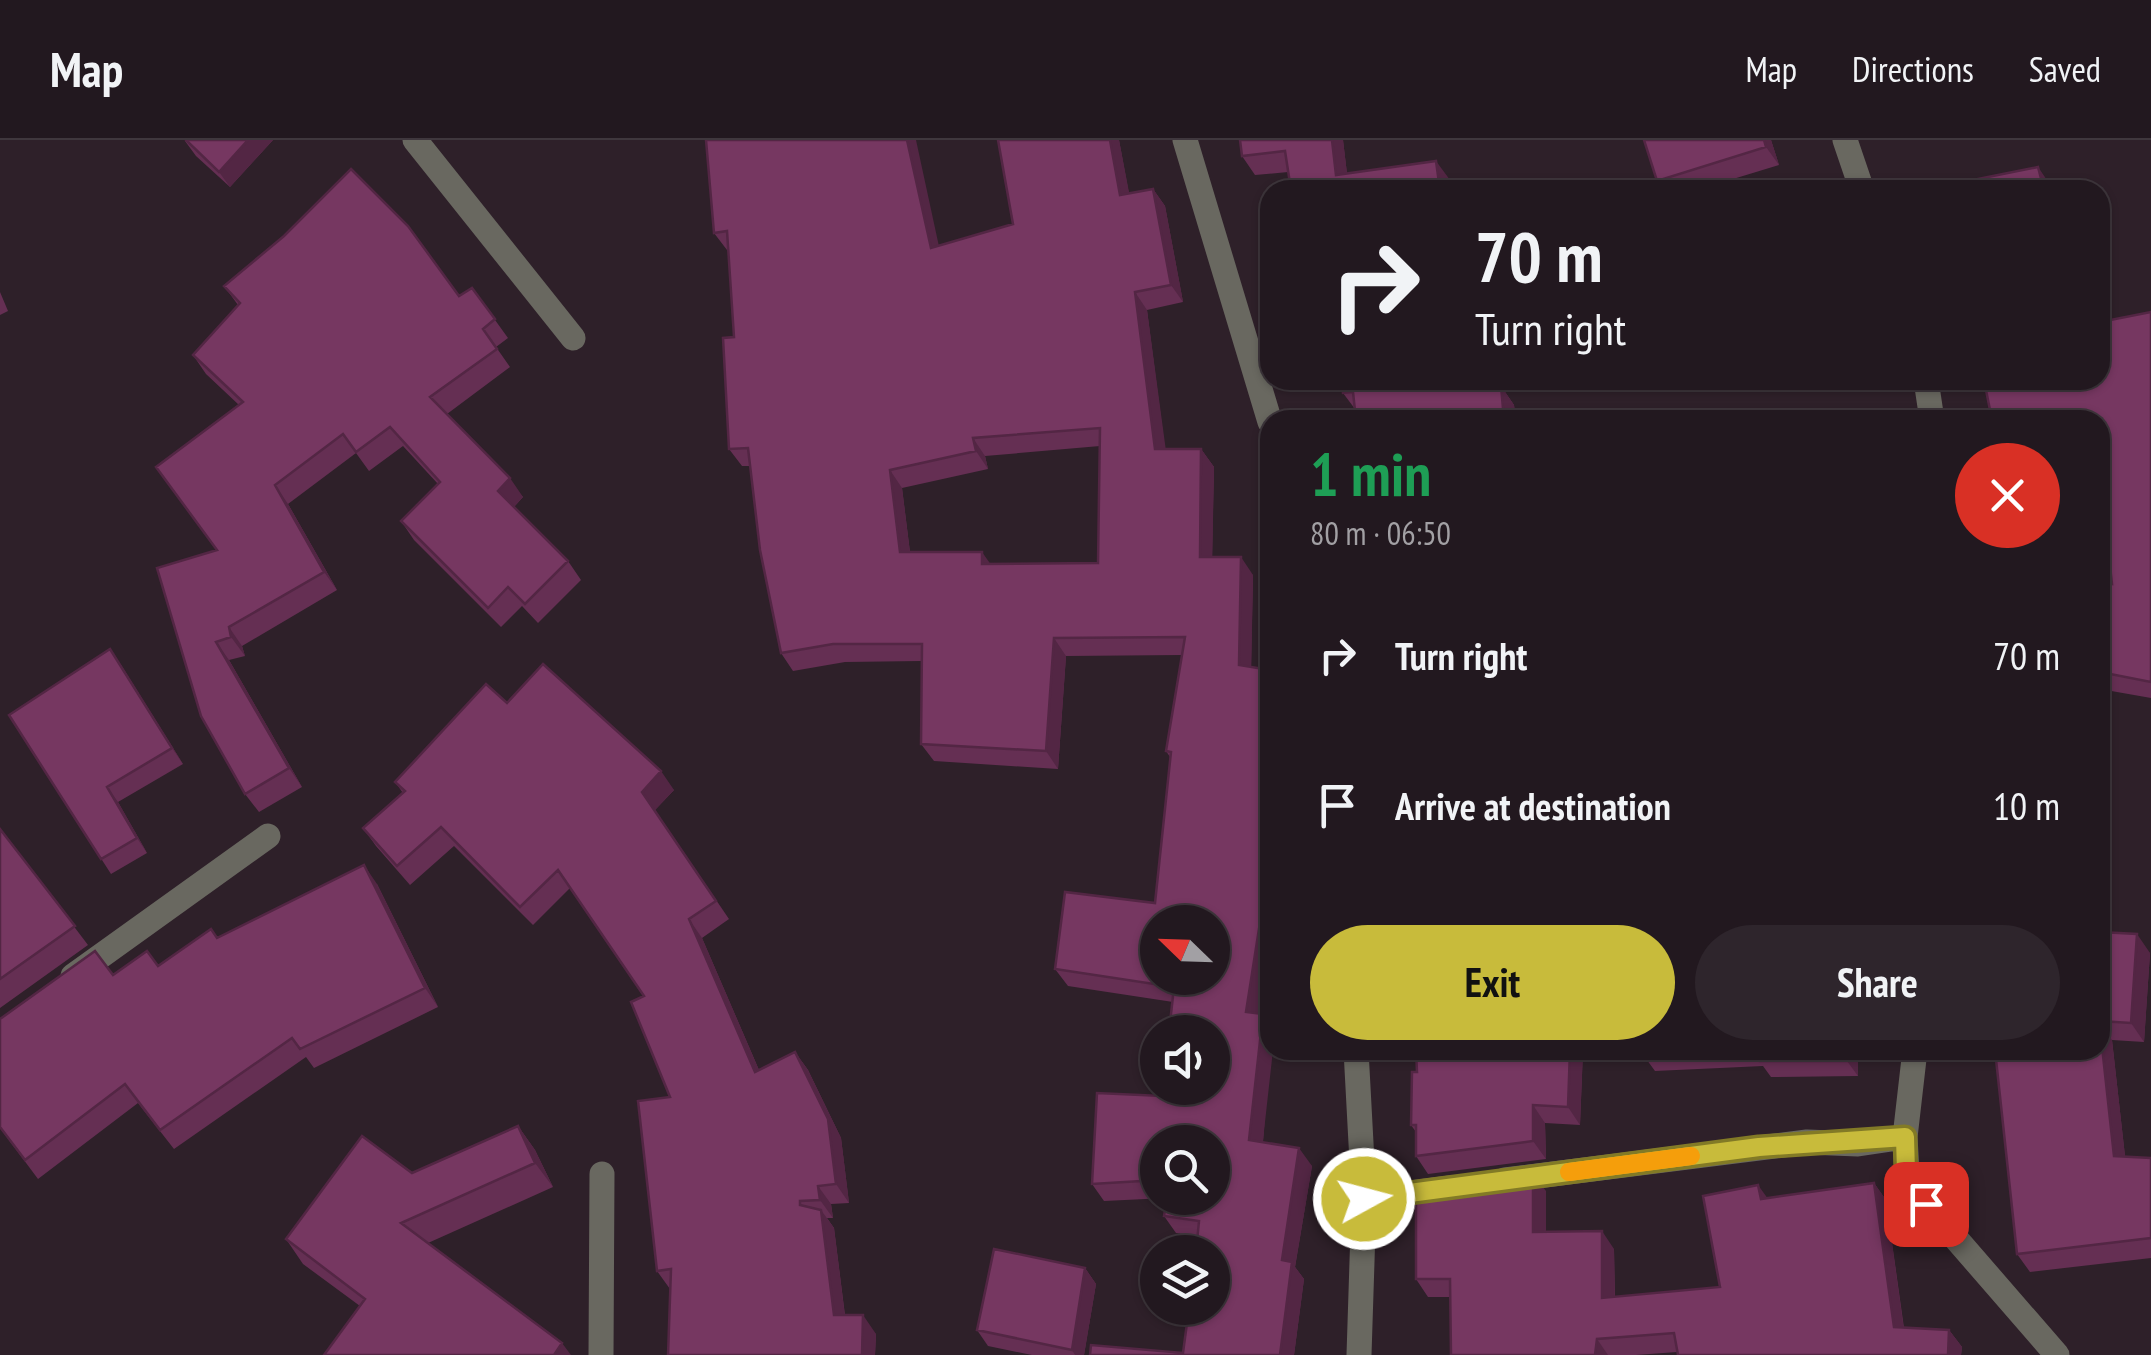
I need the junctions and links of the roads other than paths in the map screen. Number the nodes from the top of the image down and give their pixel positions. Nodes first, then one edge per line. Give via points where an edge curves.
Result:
1 (416, 140) edge
2 (1186, 140) edge
3 (1845, 140) edge
4 (1859, 180) edge
5 (573, 338) dead end
6 (1260, 388) edge
7 (268, 836) dead end
8 (47, 994) edge
9 (1357, 1060) edge
10 (1914, 1060) edge
11 (1905, 1137) junction
12 (602, 1174) dead end
13 (1364, 1199) junction
14 (601, 1355) edge
15 (1358, 1355) edge
16 (2057, 1355) edge

1 - 5 street
2 - 6 street
3 - 4 street
7 - 8 street
9 - 13 street
10 - 11 street
11 - 13 street via 1759,1147
11 - 16 street via 1906,1172 1926,1204
12 - 14 street
13 - 15 street

